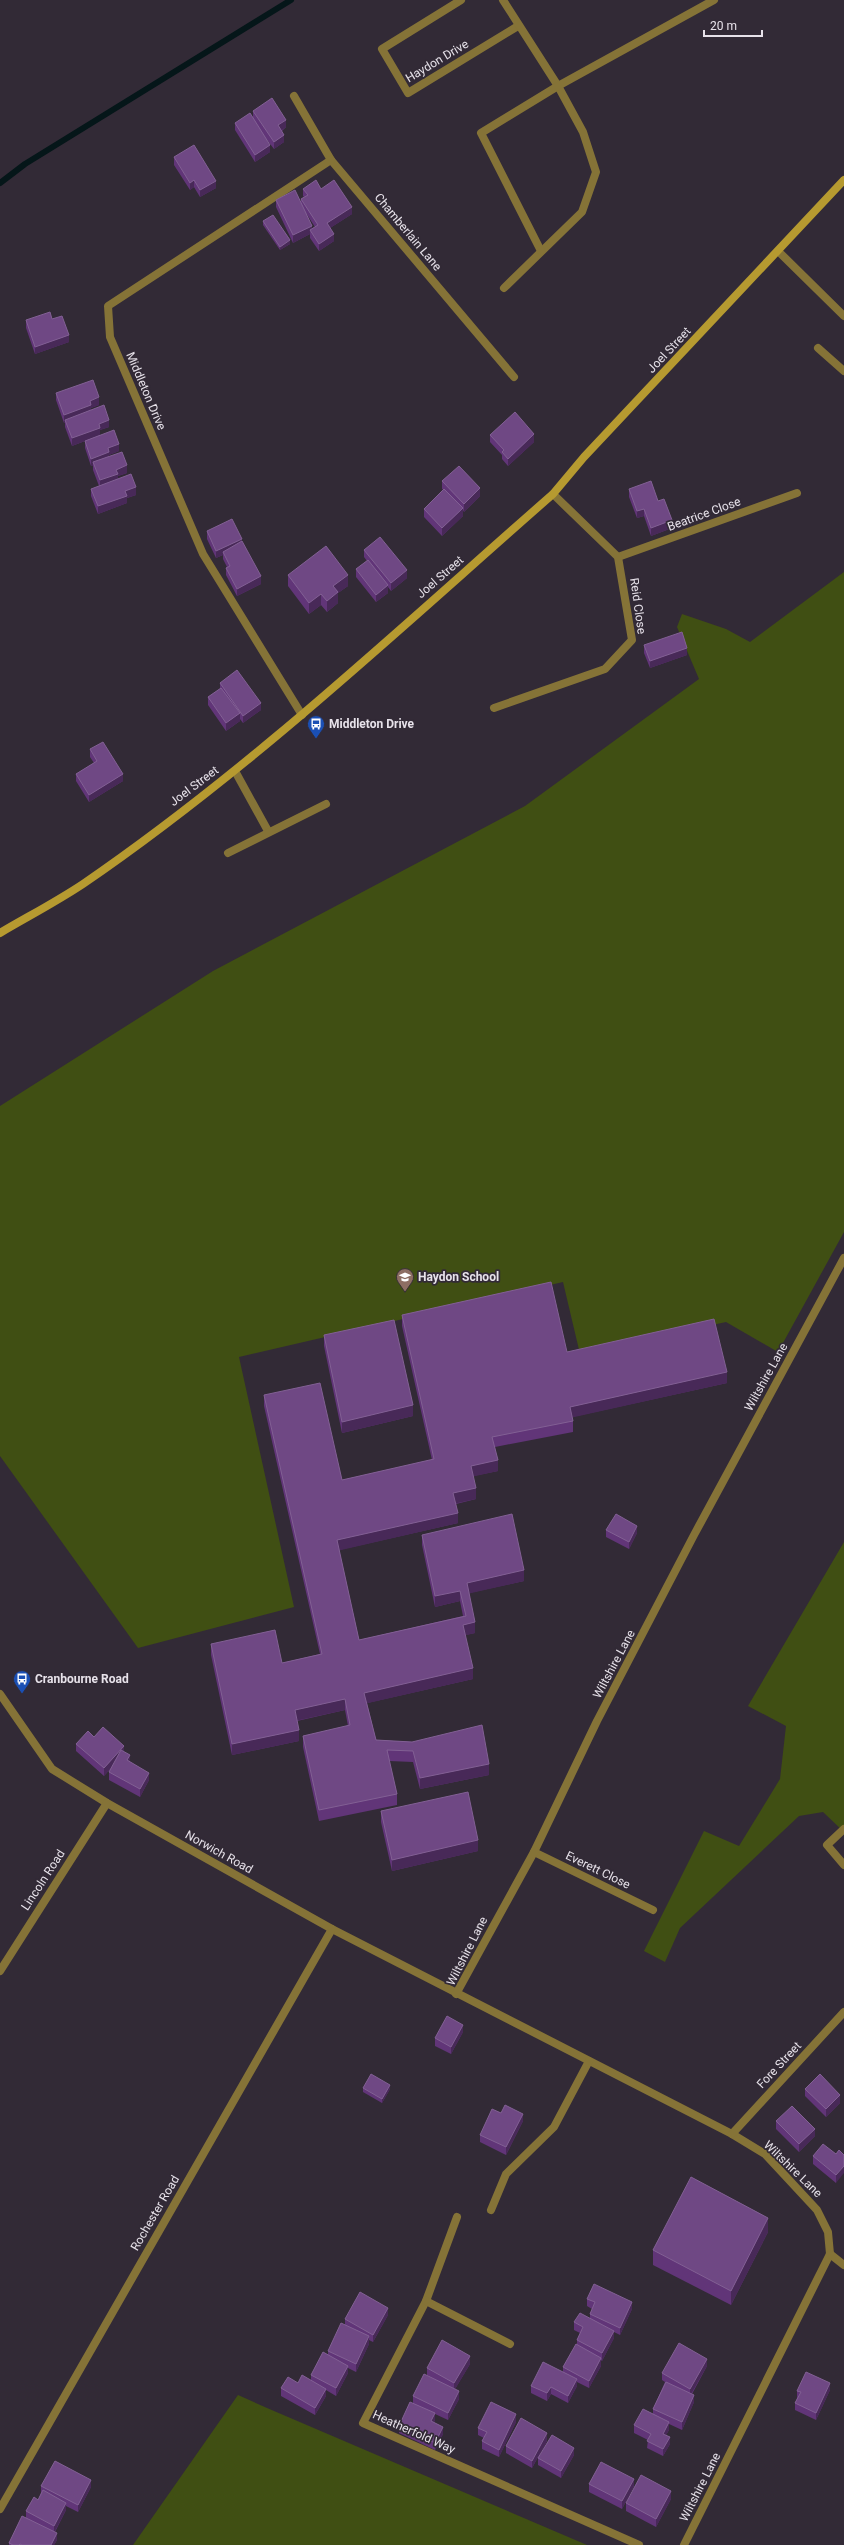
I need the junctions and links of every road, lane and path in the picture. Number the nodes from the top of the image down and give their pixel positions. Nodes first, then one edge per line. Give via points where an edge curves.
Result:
1 (460, 0) edge
2 (503, 0) edge
3 (714, 0) edge
4 (518, 26) junction
5 (558, 86) junction
6 (294, 96) dead end
7 (331, 160) junction
8 (844, 180) edge
9 (541, 251) junction
10 (778, 251) junction
11 (504, 288) dead end
12 (844, 316) edge
13 (818, 348) dead end
14 (844, 371) edge
15 (514, 377) dead end
16 (797, 493) dead end
17 (553, 494) junction
18 (618, 557) junction
19 (494, 708) dead end
20 (302, 715) junction
21 (235, 770) junction
22 (326, 804) dead end
23 (268, 832) junction
24 (228, 853) dead end
25 (0, 934) edge
26 (844, 1258) edge
27 (0, 1694) edge
28 (107, 1803) junction
29 (844, 1829) edge
30 (534, 1852) junction
31 (844, 1865) edge
32 (652, 1910) dead end
33 (332, 1929) junction
34 (0, 1971) edge
35 (456, 1994) junction
36 (844, 2012) edge
37 (589, 2061) junction
38 (732, 2134) junction
39 (491, 2210) dead end
40 (457, 2217) dead end
41 (830, 2254) junction
42 (844, 2265) edge
43 (426, 2301) junction
44 (510, 2344) dead end
45 (0, 2509) edge
46 (639, 2545) edge
47 (684, 2545) edge

1 - 4 street, Haydon Drive via 382,49 408,93
2 - 4 street
3 - 5 street
4 - 5 street
5 - 9 street via 583,132 596,172 582,212
5 - 9 street via 481,133
6 - 7 street, Chamberlain Lane
7 - 15 street, Chamberlain Lane
7 - 20 street, Middleton Drive via 108,306 110,337 203,554
8 - 10 main road, Joel Street
9 - 11 street
10 - 12 street
10 - 17 main road, Joel Street via 584,457
13 - 14 street
16 - 18 street, Beatrice Close
17 - 18 street
17 - 20 main road, Joel Street
18 - 19 street, Reid Close via 632,640 605,670
20 - 21 main road, Joel Street
21 - 23 street
21 - 25 main road, Joel Street via 82,885
22 - 23 street
23 - 24 street
26 - 30 street, Wiltshire Lane via 694,1535 597,1721
27 - 28 street, Norwich Road via 52,1768
28 - 33 street, Norwich Road
28 - 34 street, Lincoln Road
29 - 31 street via 827,1845
30 - 32 street, Everett Close
30 - 35 street, Wiltshire Lane
33 - 35 street, Norwich Road
33 - 45 street, Rochester Road
35 - 37 street, Wiltshire Lane
36 - 38 street, Fore Street
37 - 38 street, Wiltshire Lane
37 - 39 street via 554,2127 506,2174
38 - 41 street, Wiltshire Lane via 764,2154 818,2210 828,2232
40 - 43 street, Heatherfold Way
41 - 42 street
41 - 47 street, Wiltshire Lane
43 - 44 street
43 - 46 street, Heatherfold Way via 363,2423

